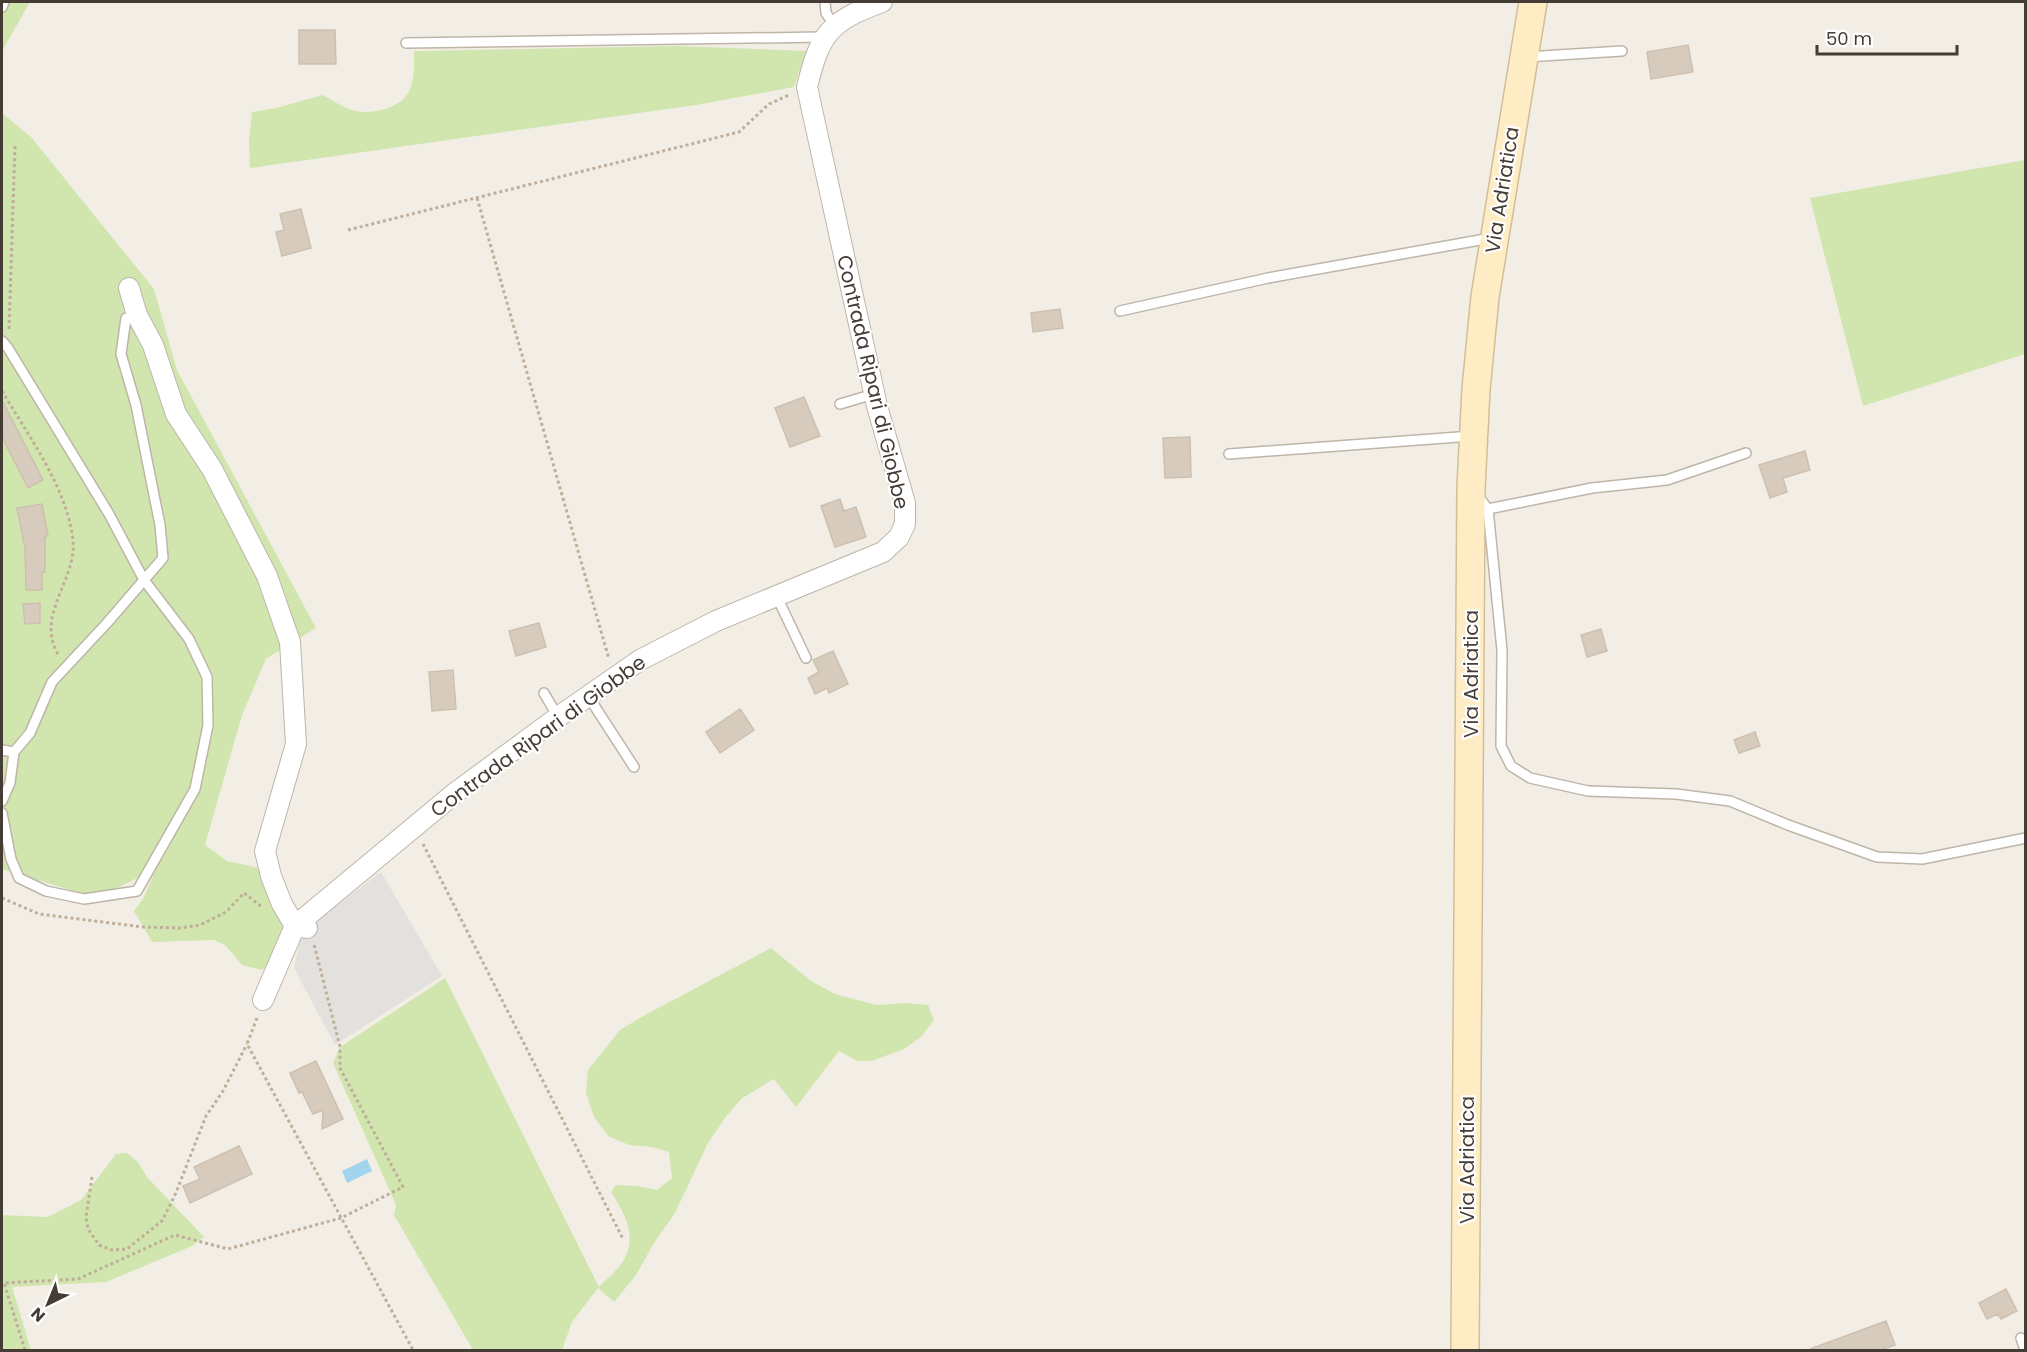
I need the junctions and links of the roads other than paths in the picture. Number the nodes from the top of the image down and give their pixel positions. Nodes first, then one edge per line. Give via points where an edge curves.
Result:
1 (4, 2) edge
2 (825, 2) edge
3 (882, 2) edge
4 (1533, 2) edge
5 (2, 7) edge
6 (828, 31) junction
7 (406, 43) dead end
8 (1622, 51) dead end
9 (1525, 57) junction
10 (1494, 238) junction
11 (129, 288) dead end
12 (1120, 311) dead end
13 (137, 315) junction
14 (5, 345) edge
15 (874, 394) junction
16 (840, 404) dead end
17 (1474, 436) junction
18 (1746, 453) dead end
19 (1229, 454) dead end
20 (1472, 488) junction
21 (1488, 509) junction
22 (144, 580) junction
23 (776, 596) junction
24 (806, 658) dead end
25 (544, 693) dead end
26 (588, 696) junction
27 (558, 717) junction
28 (2, 750) edge
29 (14, 752) junction
30 (634, 767) dead end
31 (2, 801) edge
32 (2, 813) edge
33 (2025, 838) edge
34 (298, 924) junction
35 (263, 1000) road end
36 (2021, 1338) dead end
37 (1466, 1350) edge
38 (2025, 1350) edge

1 - 5 lane
2 - 6 lane
3 - 6 street via 856,11
4 - 9 main road, Via Adriatica
6 - 7 lane
6 - 15 street, Contrada Ripari di Giobbe via 807,87
8 - 9 lane
9 - 10 main road, Via Adriatica
10 - 12 lane via 1268,278
10 - 17 main road, Via Adriatica via 1485,297
11 - 13 street
13 - 22 lane via 126,318 121,354 136,405 163,558
13 - 34 street via 153,345 176,414 212,469 267,576 290,642 296,744 265,851 271,876
14 - 22 lane via 109,514
15 - 16 lane
15 - 23 street, Contrada Ripari di Giobbe via 904,503 905,524 899,537 883,552
17 - 19 lane
17 - 20 main road, Via Adriatica
18 - 21 lane via 1667,480 1592,488
20 - 21 lane
20 - 37 main road, Via Adriatica
21 - 33 lane via 1502,650 1501,746 1511,766 1530,778 1588,791 1677,794 1730,801 1877,857 1922,859
22 - 29 lane via 52,682 30,733
22 - 32 lane via 189,639 207,677 208,725 195,789 137,891 84,899 46,891 19,878 11,860
23 - 24 lane
23 - 26 street, Contrada Ripari di Giobbe via 640,660
25 - 27 lane
26 - 27 street, Contrada Ripari di Giobbe
26 - 30 lane
27 - 34 street, Contrada Ripari di Giobbe via 455,794
28 - 29 lane
29 - 31 lane via 10,783
34 - 35 street, Contrada Ripari di Giobbe
36 - 38 lane

